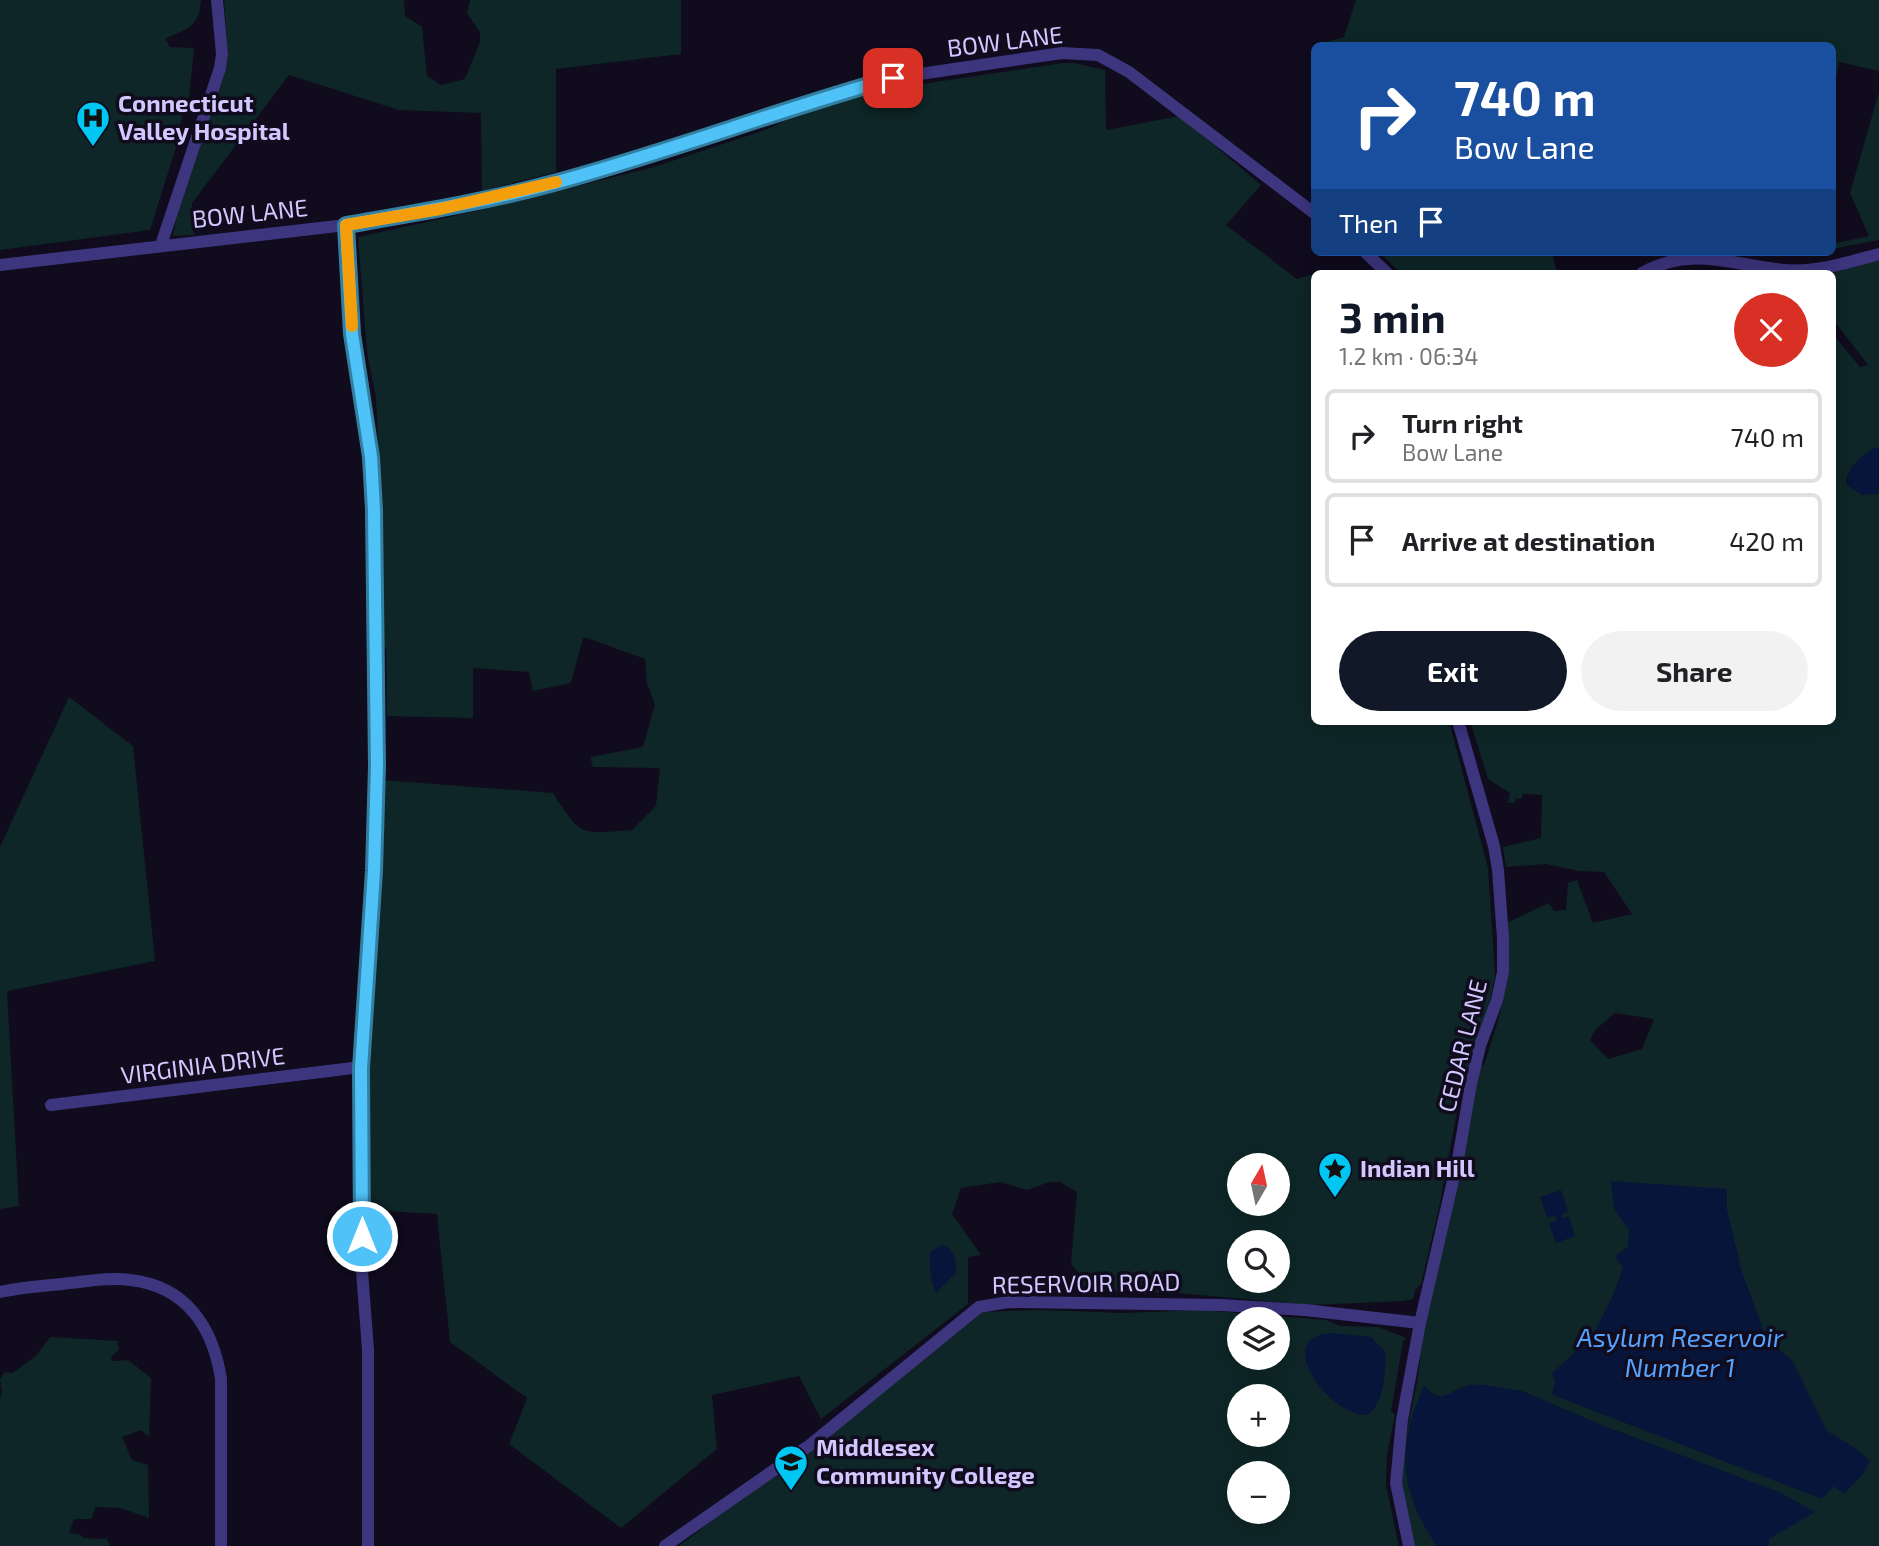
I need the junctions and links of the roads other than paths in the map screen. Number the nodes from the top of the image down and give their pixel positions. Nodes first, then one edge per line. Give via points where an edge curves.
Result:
1 (218, 0) edge
2 (1311, 211) edge
3 (346, 225) junction
4 (161, 245) junction
5 (1879, 254) edge
6 (1369, 256) edge
7 (0, 265) edge
8 (1384, 270) edge
9 (1647, 270) edge
10 (1786, 270) edge
11 (1786, 270) edge
12 (1459, 725) edge
13 (361, 1068) junction
14 (51, 1105) dead end
15 (0, 1292) edge
16 (1420, 1323) junction
17 (221, 1546) edge
18 (368, 1546) edge
19 (664, 1546) edge
20 (1409, 1546) edge

1 - 4 street via 220,68
2 - 3 street, BOW LANE via 1129,72 1098,55 1062,53 893,78 550,184
3 - 4 street, BOW LANE
3 - 13 street via 352,334 371,457 374,510 377,766
4 - 7 street, BOW LANE
5 - 10 street via 1827,267
6 - 8 street
9 - 11 street via 1658,264 1710,257
12 - 16 street, CEDAR LANE via 1494,846 1503,972 1474,1071
13 - 14 street, VIRGINIA DRIVE
13 - 18 street
15 - 17 street via 128,1279 152,1283 194,1312 209,1334 221,1379
16 - 19 street, RESERVOIR ROAD via 1221,1305 1008,1302 979,1307 810,1445
16 - 20 street, CEDAR LANE via 1396,1464

